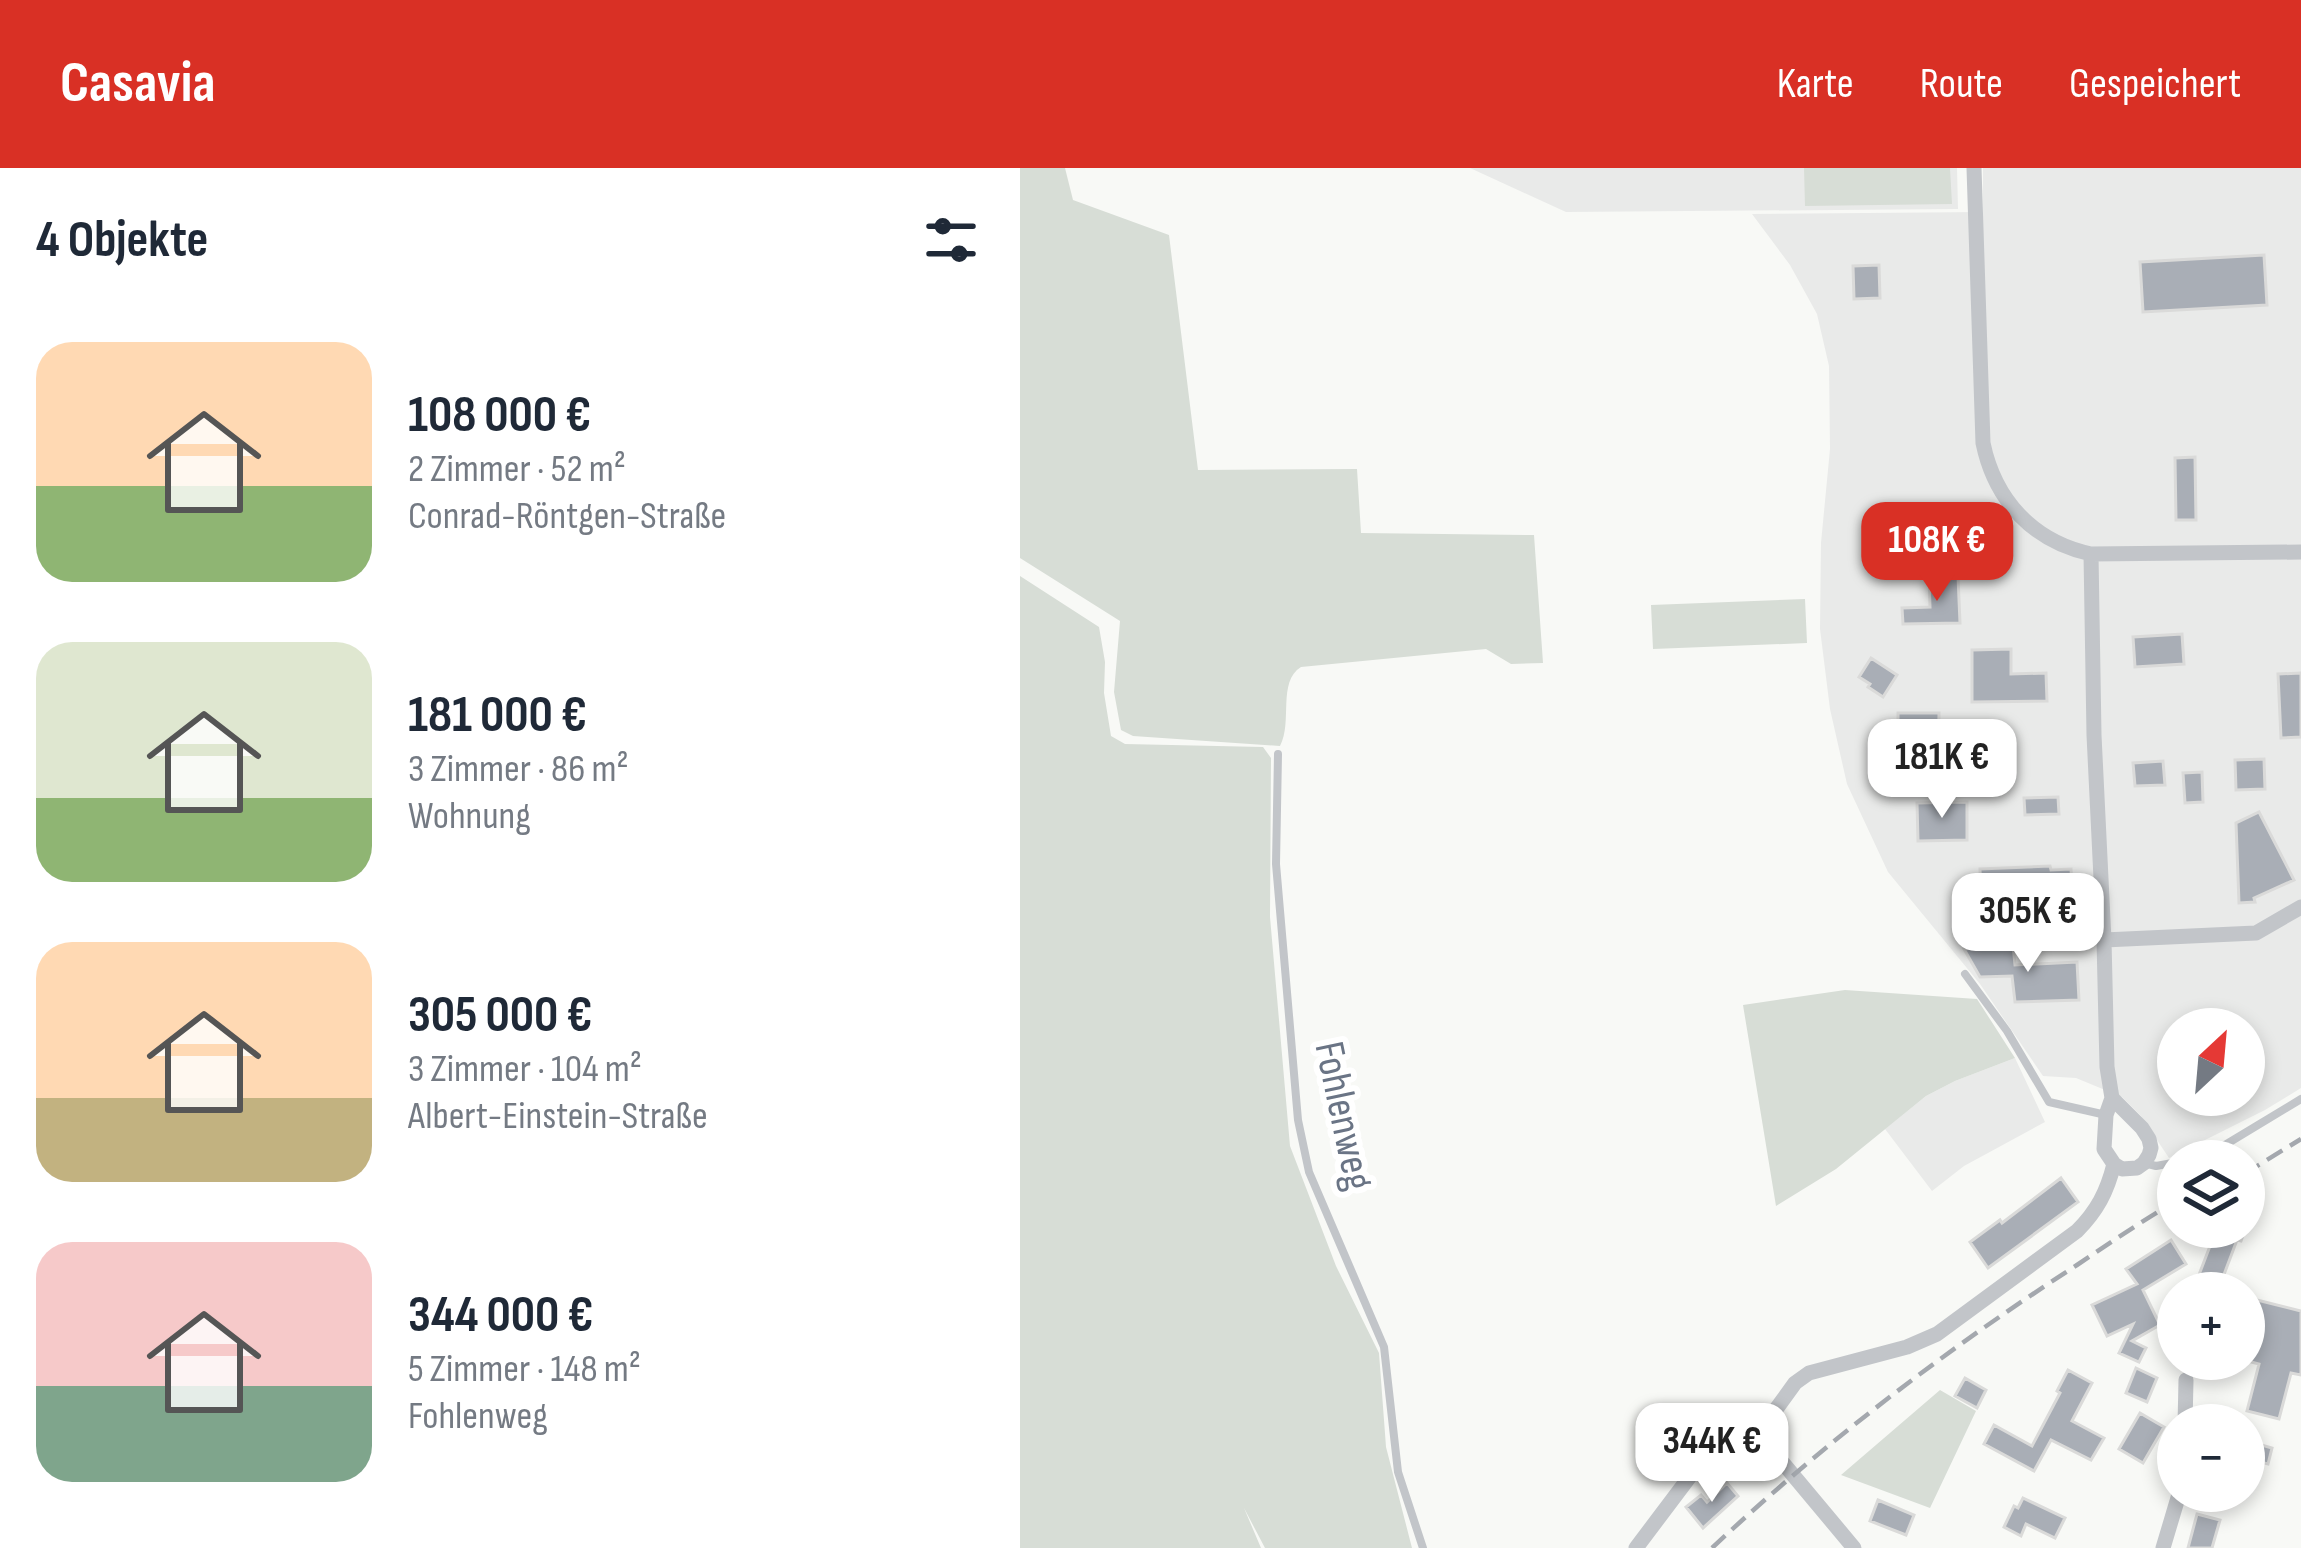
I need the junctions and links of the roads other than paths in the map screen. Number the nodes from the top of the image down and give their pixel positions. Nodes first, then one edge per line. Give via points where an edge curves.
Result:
1 (1974, 168) edge
2 (2301, 552) edge
3 (2091, 554) junction
4 (1278, 754) dead end
5 (2301, 907) edge
6 (2104, 940) junction
7 (1965, 974) dead end
8 (2112, 1097) junction
9 (2301, 1100) edge
10 (2106, 1115) junction
11 (2234, 1140) edge
12 (2144, 1163) junction
13 (2114, 1164) junction
14 (2157, 1166) edge
15 (2186, 1380) dead end
16 (2185, 1404) edge
17 (1764, 1442) junction
18 (2174, 1512) edge
19 (1423, 1548) edge
20 (1636, 1548) edge
21 (1854, 1548) edge
22 (2163, 1548) edge

1 - 3 street via 1987,462 2021,519
2 - 3 street
3 - 6 street
4 - 19 lane, Fohlenweg via 1276,864 1298,1120 1309,1172 1384,1347 1399,1472
5 - 6 street via 2257,933
6 - 8 street
7 - 10 lane via 2048,1102
8 - 10 street
8 - 12 street via 2149,1139
9 - 11 lane
10 - 13 street via 2104,1149
12 - 13 street
12 - 14 lane
13 - 17 street via 2108,1189 2078,1231 1937,1334 1809,1373 1774,1412
15 - 16 street
17 - 20 street via 1708,1458
17 - 21 street
18 - 22 street

